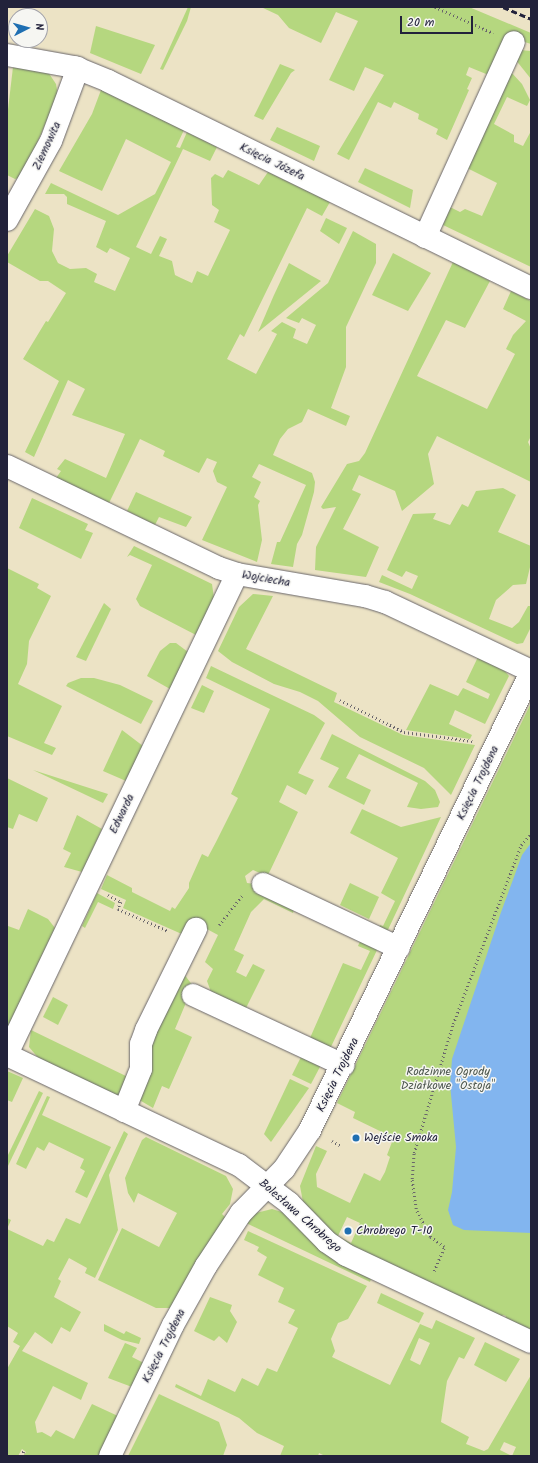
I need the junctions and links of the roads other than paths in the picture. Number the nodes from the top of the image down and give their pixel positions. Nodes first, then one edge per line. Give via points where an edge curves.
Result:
1 (514, 42) road end
2 (7, 55) edge
3 (78, 68) junction
4 (7, 220) edge
5 (425, 237) junction
6 (531, 288) edge
7 (7, 466) edge
8 (237, 574) junction
9 (531, 672) edge
10 (263, 884) road end
11 (193, 935) road end
12 (399, 948) junction
13 (193, 995) dead end
14 (7, 1055) edge
15 (343, 1065) junction
16 (124, 1111) junction
17 (268, 1185) junction
18 (531, 1342) edge
19 (110, 1456) edge

1 - 5 street
2 - 3 street, Księcia Józefa via 47,60
3 - 4 street, Ziemowita via 51,141
3 - 5 street, Księcia Józefa
5 - 6 street, Księcia Józefa
7 - 8 street, Wojciecha via 184,552
8 - 9 street, Wojciecha via 365,596 385,602
8 - 14 street, Edwarda
9 - 12 street, Księcia Trojdena
10 - 12 street
11 - 16 street via 146,1030 141,1044 141,1069
12 - 15 street, Księcia Trojdena
13 - 15 street
14 - 16 street, Bolesława Chrobrego
15 - 17 street, Księcia Trojdena via 298,1150
16 - 17 street, Bolesława Chrobrego via 239,1165
17 - 18 street, Bolesława Chrobrego via 327,1242 346,1255
17 - 19 street, Księcia Trojdena via 241,1213 206,1266 173,1325

